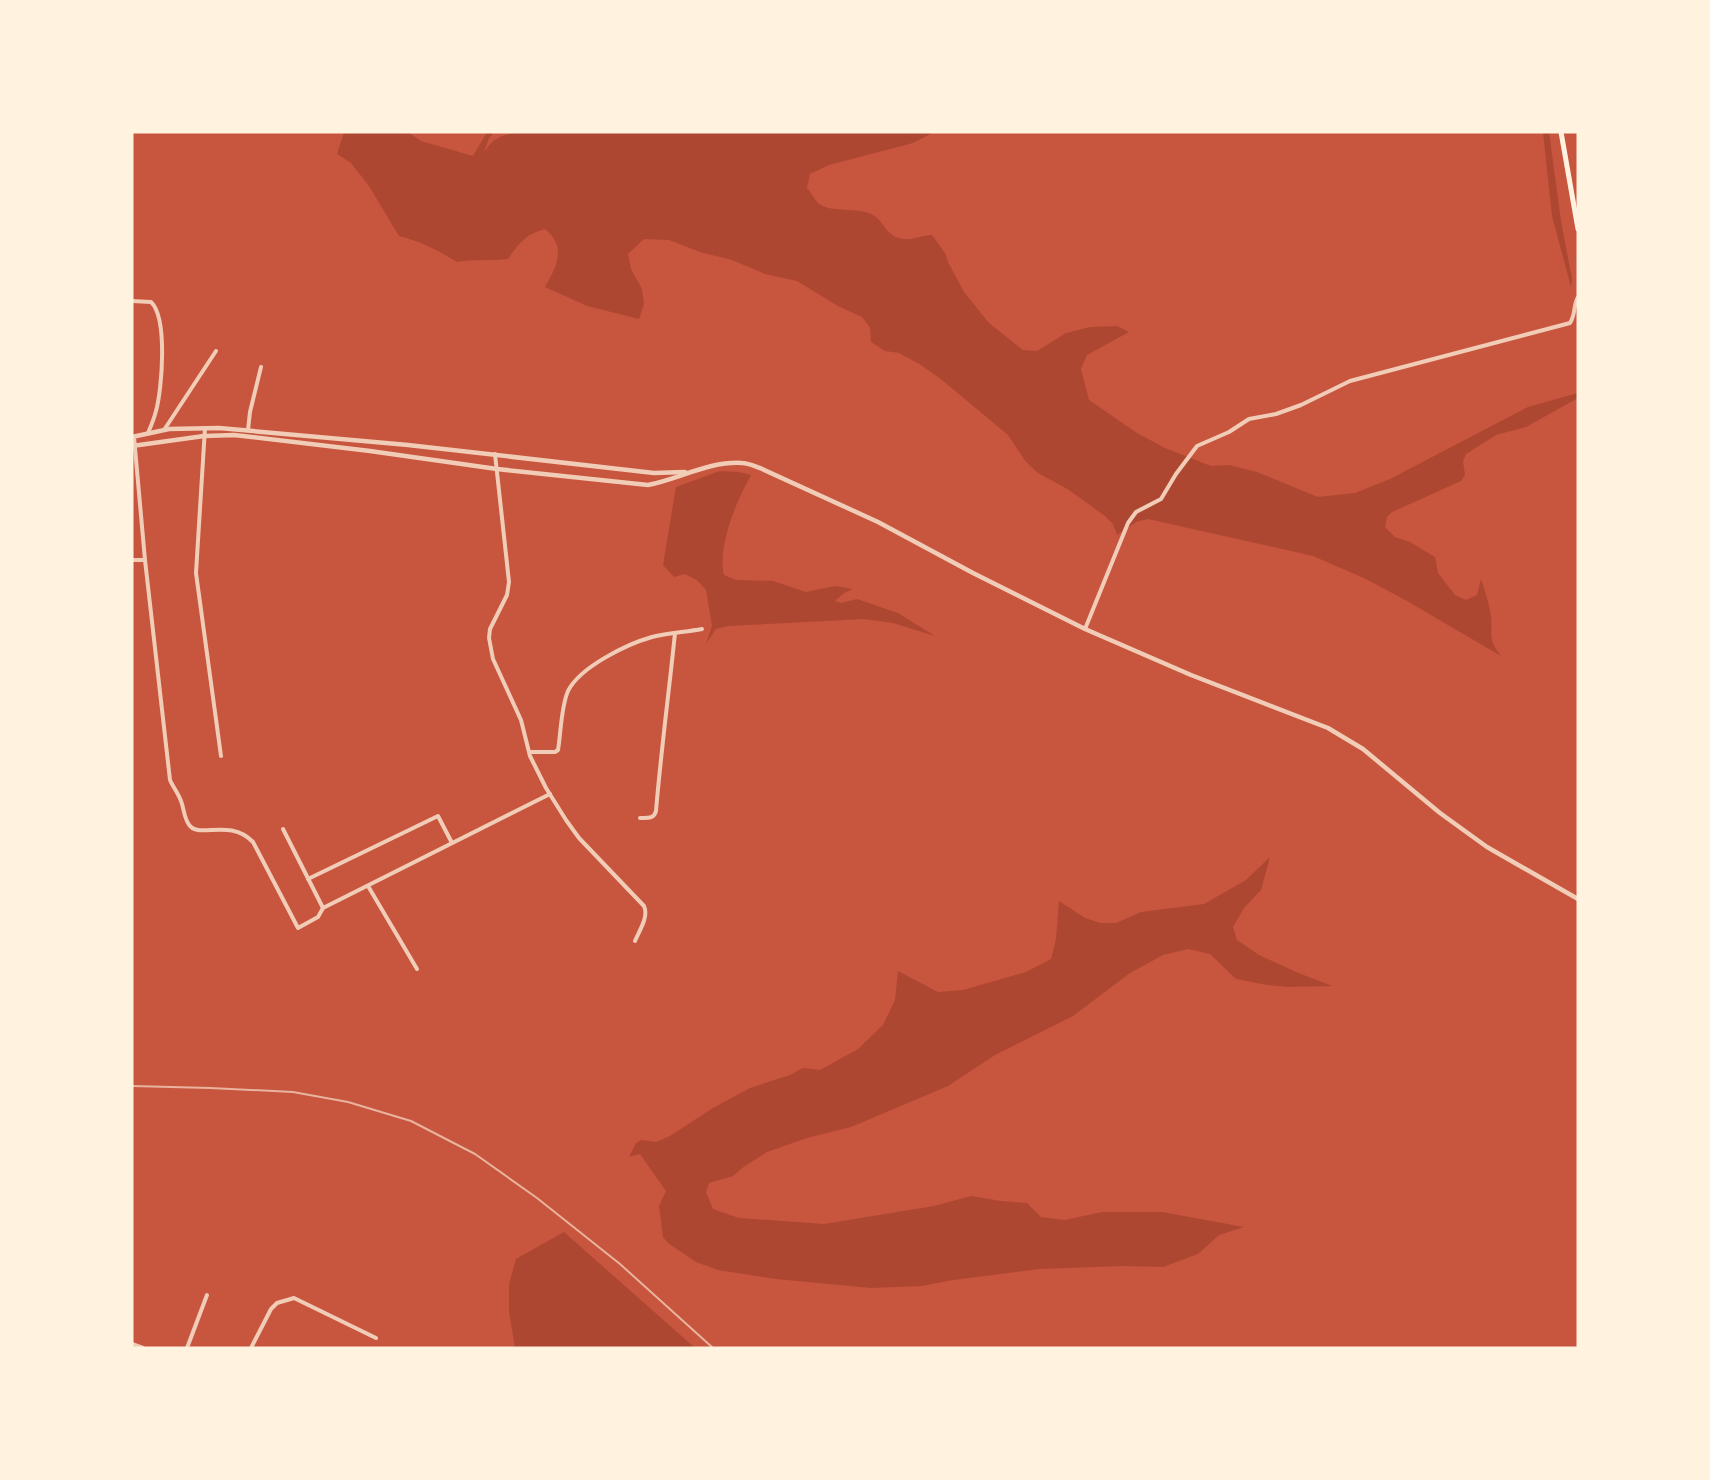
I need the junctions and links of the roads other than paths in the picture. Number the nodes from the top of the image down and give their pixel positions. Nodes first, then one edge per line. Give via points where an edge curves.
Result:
1 (1561, 132) edge
2 (1578, 229) edge
3 (1578, 297) edge
4 (132, 301) edge
5 (216, 351) dead end
6 (261, 367) dead end
7 (206, 427) junction
8 (164, 430) junction
9 (248, 430) junction
10 (148, 434) junction
11 (204, 436) junction
12 (133, 437) edge
13 (134, 446) edge
14 (495, 454) junction
15 (514, 456) junction
16 (497, 470) junction
17 (513, 471) junction
18 (688, 472) junction
19 (132, 486) edge
20 (138, 486) junction
21 (132, 560) edge
22 (145, 560) junction
23 (702, 629) dead end
24 (1085, 629) junction
25 (675, 633) junction
26 (529, 752) junction
27 (221, 756) dead end
28 (550, 794) junction
29 (640, 818) dead end
30 (283, 829) dead end
31 (452, 843) junction
32 (308, 879) junction
33 (368, 886) junction
34 (1578, 899) edge
35 (323, 908) junction
36 (635, 941) dead end
37 (417, 969) dead end
38 (207, 1295) dead end
39 (376, 1338) dead end
40 (132, 1344) edge
41 (142, 1348) edge
42 (187, 1348) edge
43 (251, 1348) edge

1 - 2 main road
3 - 24 street via 1570,323 1350,381 1301,405 1249,418 1197,446 1161,499 1136,512 1128,523
4 - 10 street via 151,302 156,307 162,337 159,393
5 - 8 street
6 - 9 street
7 - 8 street
7 - 9 street
7 - 11 street
8 - 10 street
9 - 14 street
10 - 12 street
11 - 13 street
11 - 16 street via 234,435
11 - 27 street via 196,573
12 - 13 street
13 - 20 street
14 - 15 street
14 - 16 street
15 - 17 street
15 - 18 street via 645,472
16 - 17 street
16 - 26 street via 508,582 507,595 489,638 493,659 521,720
17 - 18 street via 648,485
18 - 24 street via 743,463 760,468 878,522
19 - 20 street
20 - 22 street
21 - 22 street
22 - 35 street via 170,780 191,827 225,828 247,836 298,928 318,917
23 - 25 street
24 - 34 street via 1328,728 1363,749 1487,847
25 - 26 street via 633,643 588,669 572,684 566,698 558,750
25 - 29 street via 656,811 651,818
26 - 28 street
28 - 31 street
28 - 36 street via 579,838 644,906 646,916
30 - 32 street
31 - 32 street via 438,816
31 - 33 street
32 - 35 street
33 - 35 street
33 - 37 street
38 - 42 street
39 - 43 street via 294,1298 271,1309
40 - 41 street

